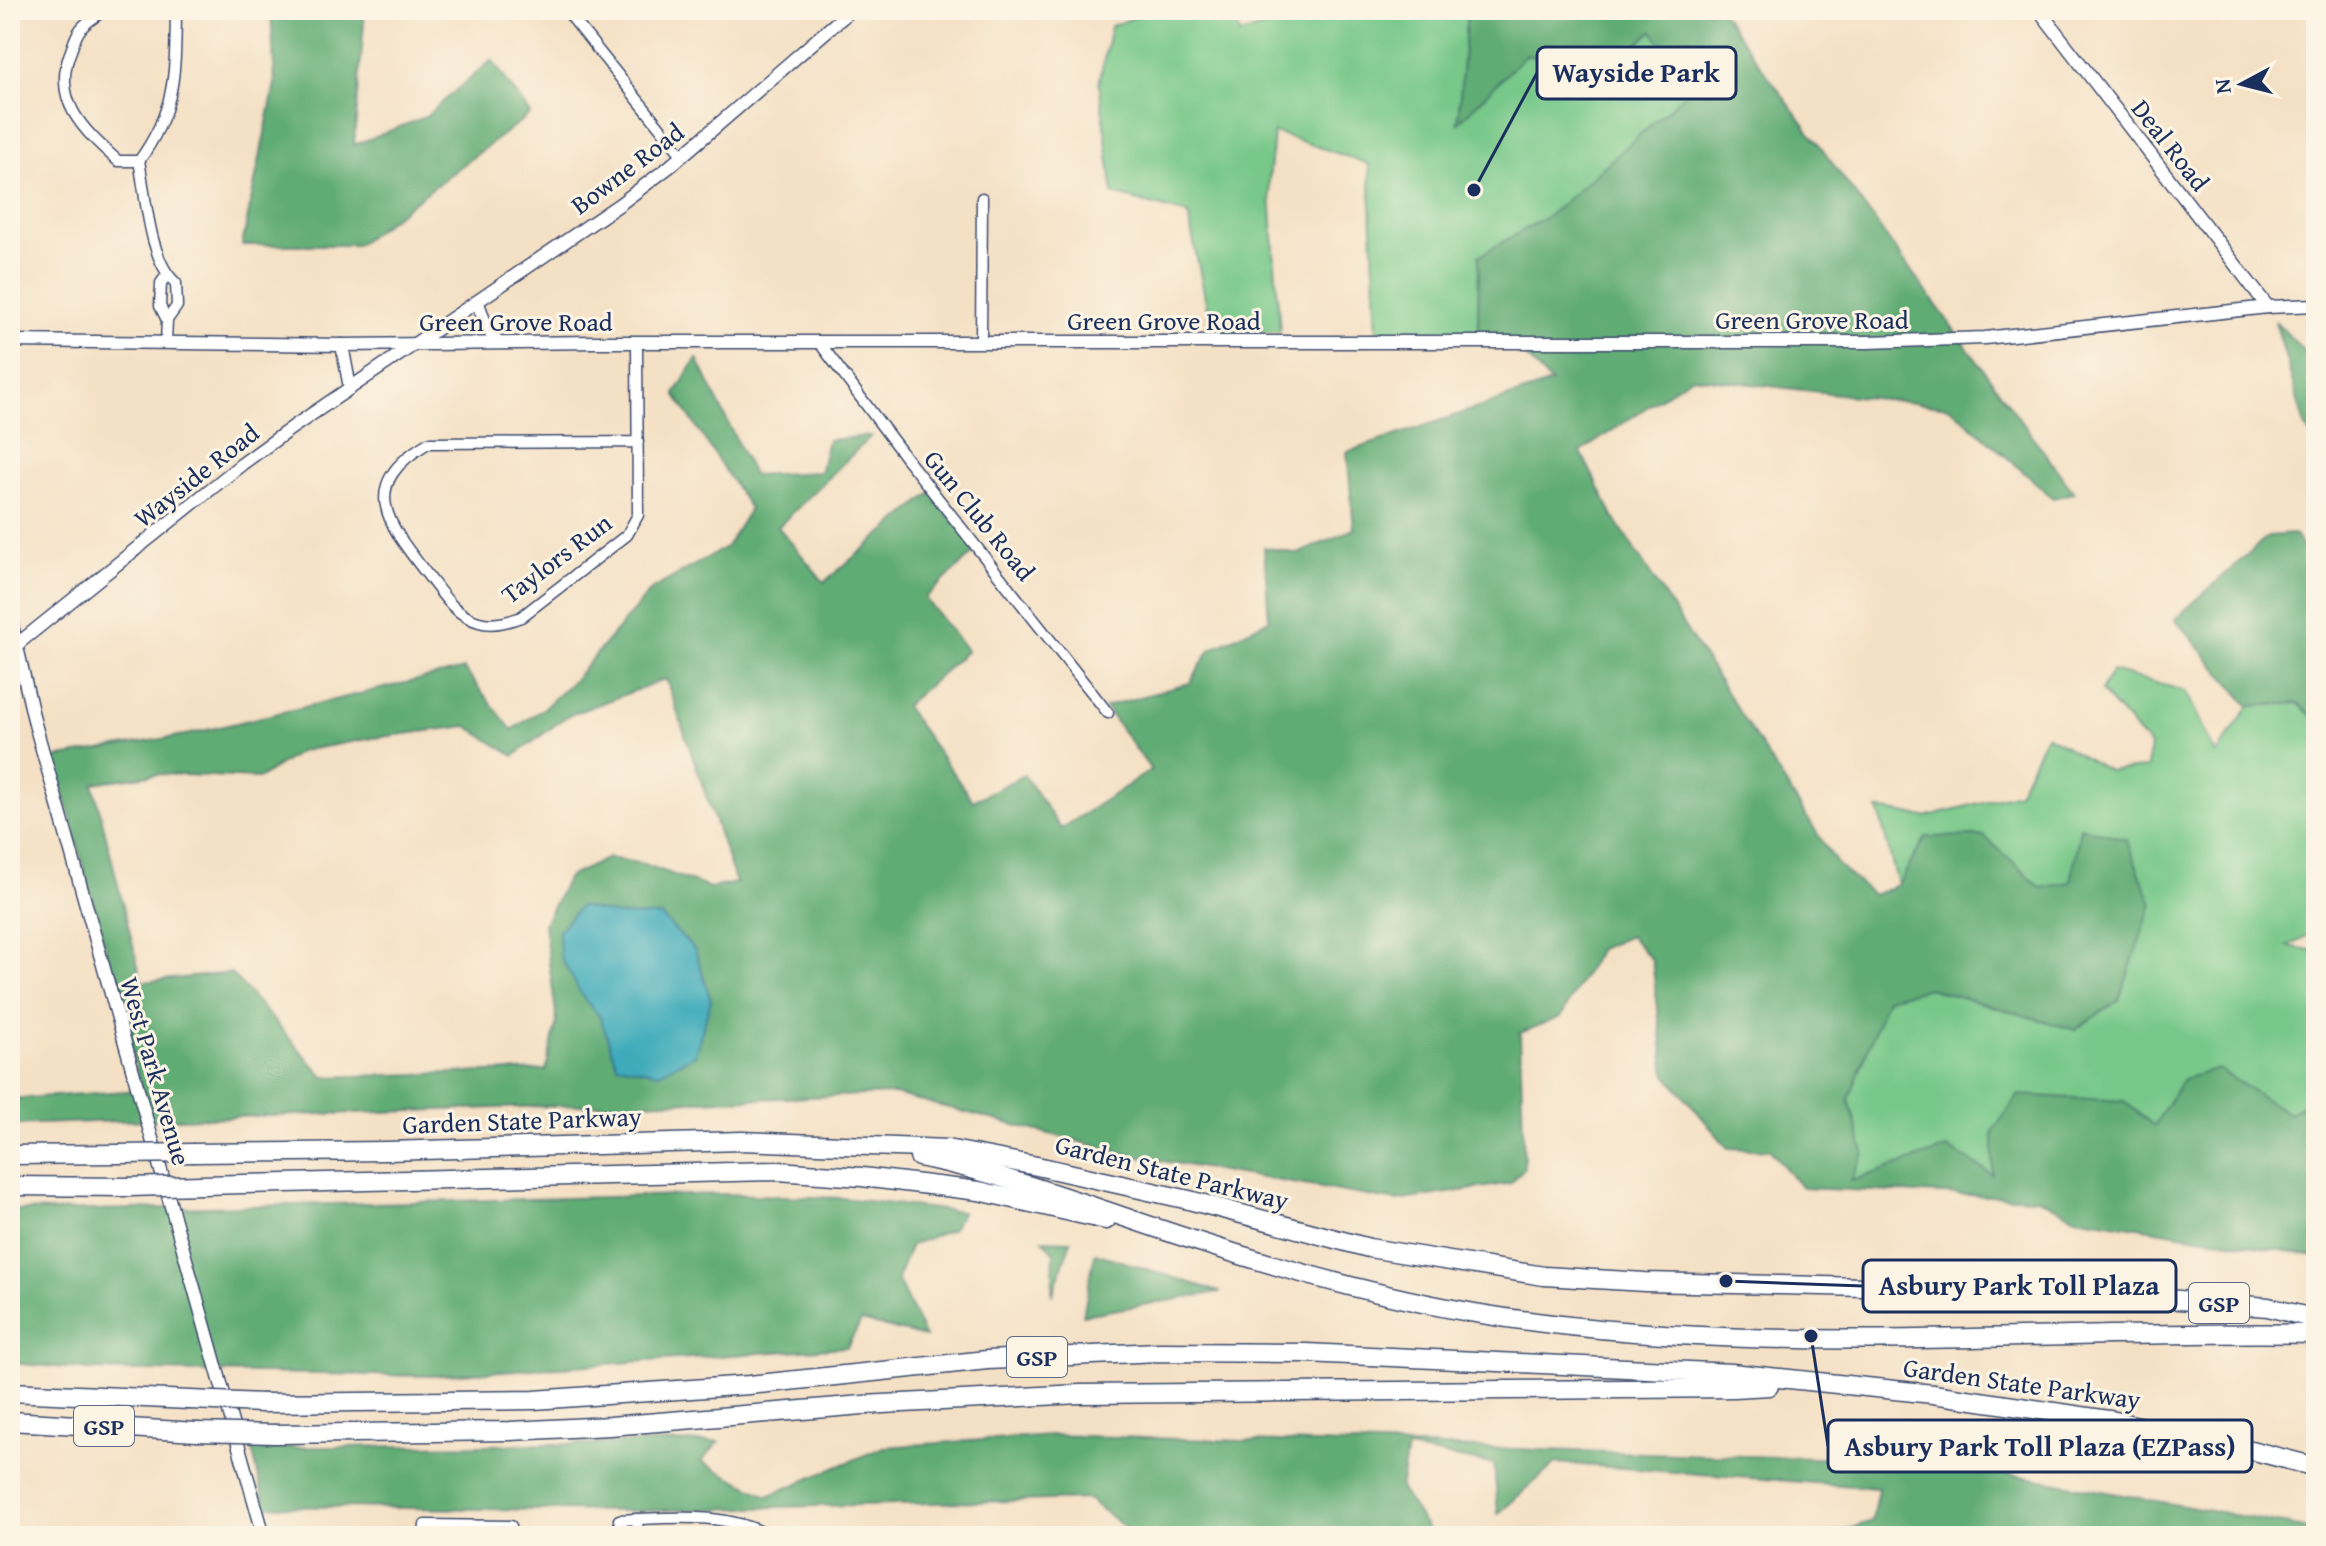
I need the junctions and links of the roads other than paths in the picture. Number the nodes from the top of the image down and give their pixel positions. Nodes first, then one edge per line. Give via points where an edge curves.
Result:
1 (104, 10) edge
2 (176, 10) edge
3 (566, 10) edge
4 (851, 10) edge
5 (2039, 10) edge
6 (682, 155) junction
7 (139, 161) junction
8 (982, 198) dead end
9 (167, 275) junction
10 (478, 303) junction
11 (2316, 305) edge
12 (2268, 307) junction
13 (167, 320) junction
14 (10, 341) edge
15 (166, 342) junction
16 (497, 342) junction
17 (819, 342) junction
18 (981, 342) junction
19 (637, 343) junction
20 (416, 344) junction
21 (342, 345) junction
22 (350, 388) junction
23 (638, 442) junction
24 (10, 617) edge
25 (13, 648) edge
26 (1108, 713) dead end
27 (861, 1148) junction
28 (10, 1155) edge
29 (10, 1186) edge
30 (1198, 1241) junction
31 (2316, 1319) edge
32 (2316, 1334) edge
33 (1812, 1383) junction
34 (10, 1392) edge
35 (10, 1421) edge
36 (2316, 1467) edge
37 (637, 1519) junction
38 (619, 1520) dead end
39 (511, 1526) dead end
40 (264, 1536) edge
41 (424, 1536) edge
42 (638, 1536) edge
43 (770, 1536) edge

1 - 7 street via 80,29 66,61 64,88 71,112 95,141 118,161
2 - 7 street via 175,78 157,136
3 - 6 street
4 - 6 street, Bowne Road
5 - 12 street, Deal Road
6 - 10 street, Bowne Road
7 - 9 street via 157,253
8 - 18 street
9 - 13 street via 161,283 160,306
9 - 13 street via 176,283 177,306
10 - 16 street
10 - 20 street, Bowne Road
11 - 12 street, Green Grove Road
12 - 18 street, Green Grove Road via 1959,339
13 - 15 street
14 - 15 street, Green Grove Road
15 - 21 street, Green Grove Road
16 - 19 street, Green Grove Road
16 - 20 street, Green Grove Road
17 - 18 street, Green Grove Road
17 - 19 street, Green Grove Road
17 - 26 street, Gun Club Road
19 - 23 street, Taylors Run
20 - 21 street, Green Grove Road
20 - 22 street, Wayside Road
21 - 22 street
22 - 25 street, Wayside Road via 242,464
23 - 23 street, Taylors Run via 428,443 394,471 387,486 387,515 394,532 454,609 480,623 507,622 521,617 627,535 638,515
24 - 25 street, West Park Avenue
25 - 40 street, West Park Avenue
27 - 28 highway, Garden State Parkway / GSP, bridge via 701,1141
27 - 30 highway via 978,1171
27 - 31 highway, Garden State Parkway / GSP via 947,1149 992,1157 1189,1200 1369,1248 1544,1276 2077,1292 2268,1307
29 - 30 highway, bridge via 778,1171 979,1191
30 - 32 highway via 1424,1303 1624,1332 1763,1338
33 - 34 highway, Garden State Parkway / GSP, bridge via 1732,1373 1306,1353 1158,1352 987,1360 619,1396 263,1403
33 - 35 highway, Garden State Parkway / GSP, bridge via 1080,1394 510,1431 275,1434
33 - 36 highway, Garden State Parkway / GSP via 2054,1410
37 - 38 street
37 - 42 street
37 - 43 street via 710,1518
39 - 41 street via 425,1525

